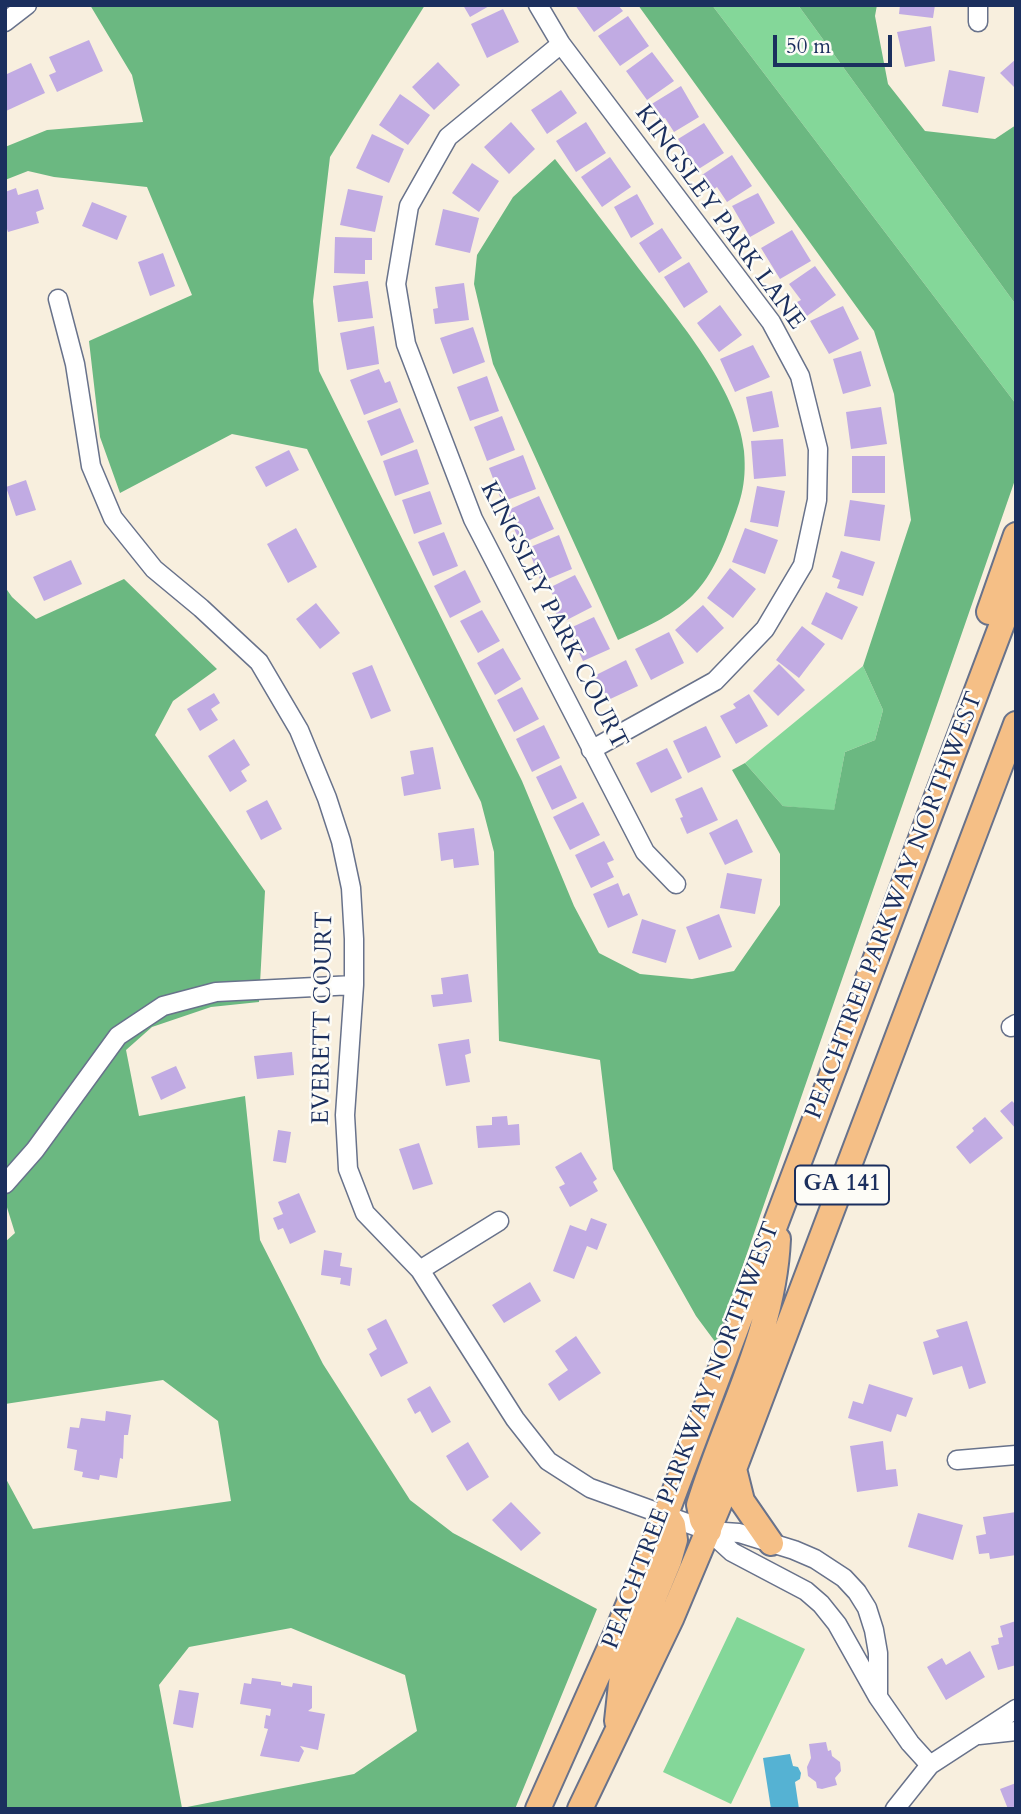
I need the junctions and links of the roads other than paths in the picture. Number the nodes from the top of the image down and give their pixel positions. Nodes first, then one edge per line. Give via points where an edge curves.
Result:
1 (27, 5) edge
2 (541, 6) edge
3 (5, 22) edge
4 (561, 44) junction
5 (58, 299) dead end
6 (1016, 535) edge
7 (1016, 587) edge
8 (1016, 724) edge
9 (592, 750) junction
10 (951, 758) junction
11 (676, 884) dead end
12 (354, 985) junction
13 (5, 1184) edge
14 (778, 1214) junction
15 (499, 1221) dead end
16 (420, 1270) junction
17 (1016, 1455) edge
18 (957, 1460) dead end
19 (734, 1469) junction
20 (666, 1514) junction
21 (709, 1531) junction
22 (771, 1542) junction
23 (878, 1697) junction
24 (1016, 1709) edge
25 (1016, 1731) edge
26 (616, 1735) junction
27 (972, 1736) junction
28 (930, 1765) junction
29 (538, 1809) edge
30 (580, 1809) edge
31 (895, 1809) edge

1 - 3 street
2 - 4 street, KINGSLEY PARK LANE
4 - 9 street, KINGSLEY PARK COURT via 448,137 409,206 396,284 406,344 473,519
4 - 9 street, KINGSLEY PARK LANE via 771,322 800,376 818,449 817,500 803,565 765,629 715,681
5 - 12 street, EVERETT COURT via 75,364 91,466 113,519 154,569 259,662 299,730 341,841 351,888
6 - 10 highway via 959,706
7 - 10 highway, PEACHTREE PARKWAY NORTHWEST / GA 141
8 - 19 highway, PEACHTREE PARKWAY NORTHWEST / GA 141
9 - 11 street, KINGSLEY PARK COURT via 645,852
10 - 14 highway, PEACHTREE PARKWAY NORTHWEST / GA 141
12 - 13 street via 216,992 163,1006 118,1036
12 - 16 street, EVERETT COURT via 345,1115 348,1169 365,1213
14 - 20 highway, PEACHTREE PARKWAY NORTHWEST / GA 141
14 - 21 highway via 765,1323 699,1505
15 - 16 street
16 - 20 street, EVERETT COURT via 515,1419 548,1461 590,1488
17 - 18 street
19 - 21 highway, PEACHTREE PARKWAY NORTHWEST / GA 141
19 - 22 highway via 742,1501
20 - 21 street, EVERETT COURT
20 - 26 highway via 674,1540 622,1675
20 - 29 highway, PEACHTREE PARKWAY NORTHWEST / GA 141
21 - 22 street
21 - 23 street via 732,1552 797,1586 821,1605 837,1624
21 - 26 highway, PEACHTREE PARKWAY NORTHWEST / GA 141
22 - 23 street via 815,1559 845,1578 857,1592 874,1630
23 - 28 street
24 - 27 street
25 - 27 street
26 - 30 highway, PEACHTREE PARKWAY NORTHWEST / GA 141
27 - 28 street
28 - 31 street

